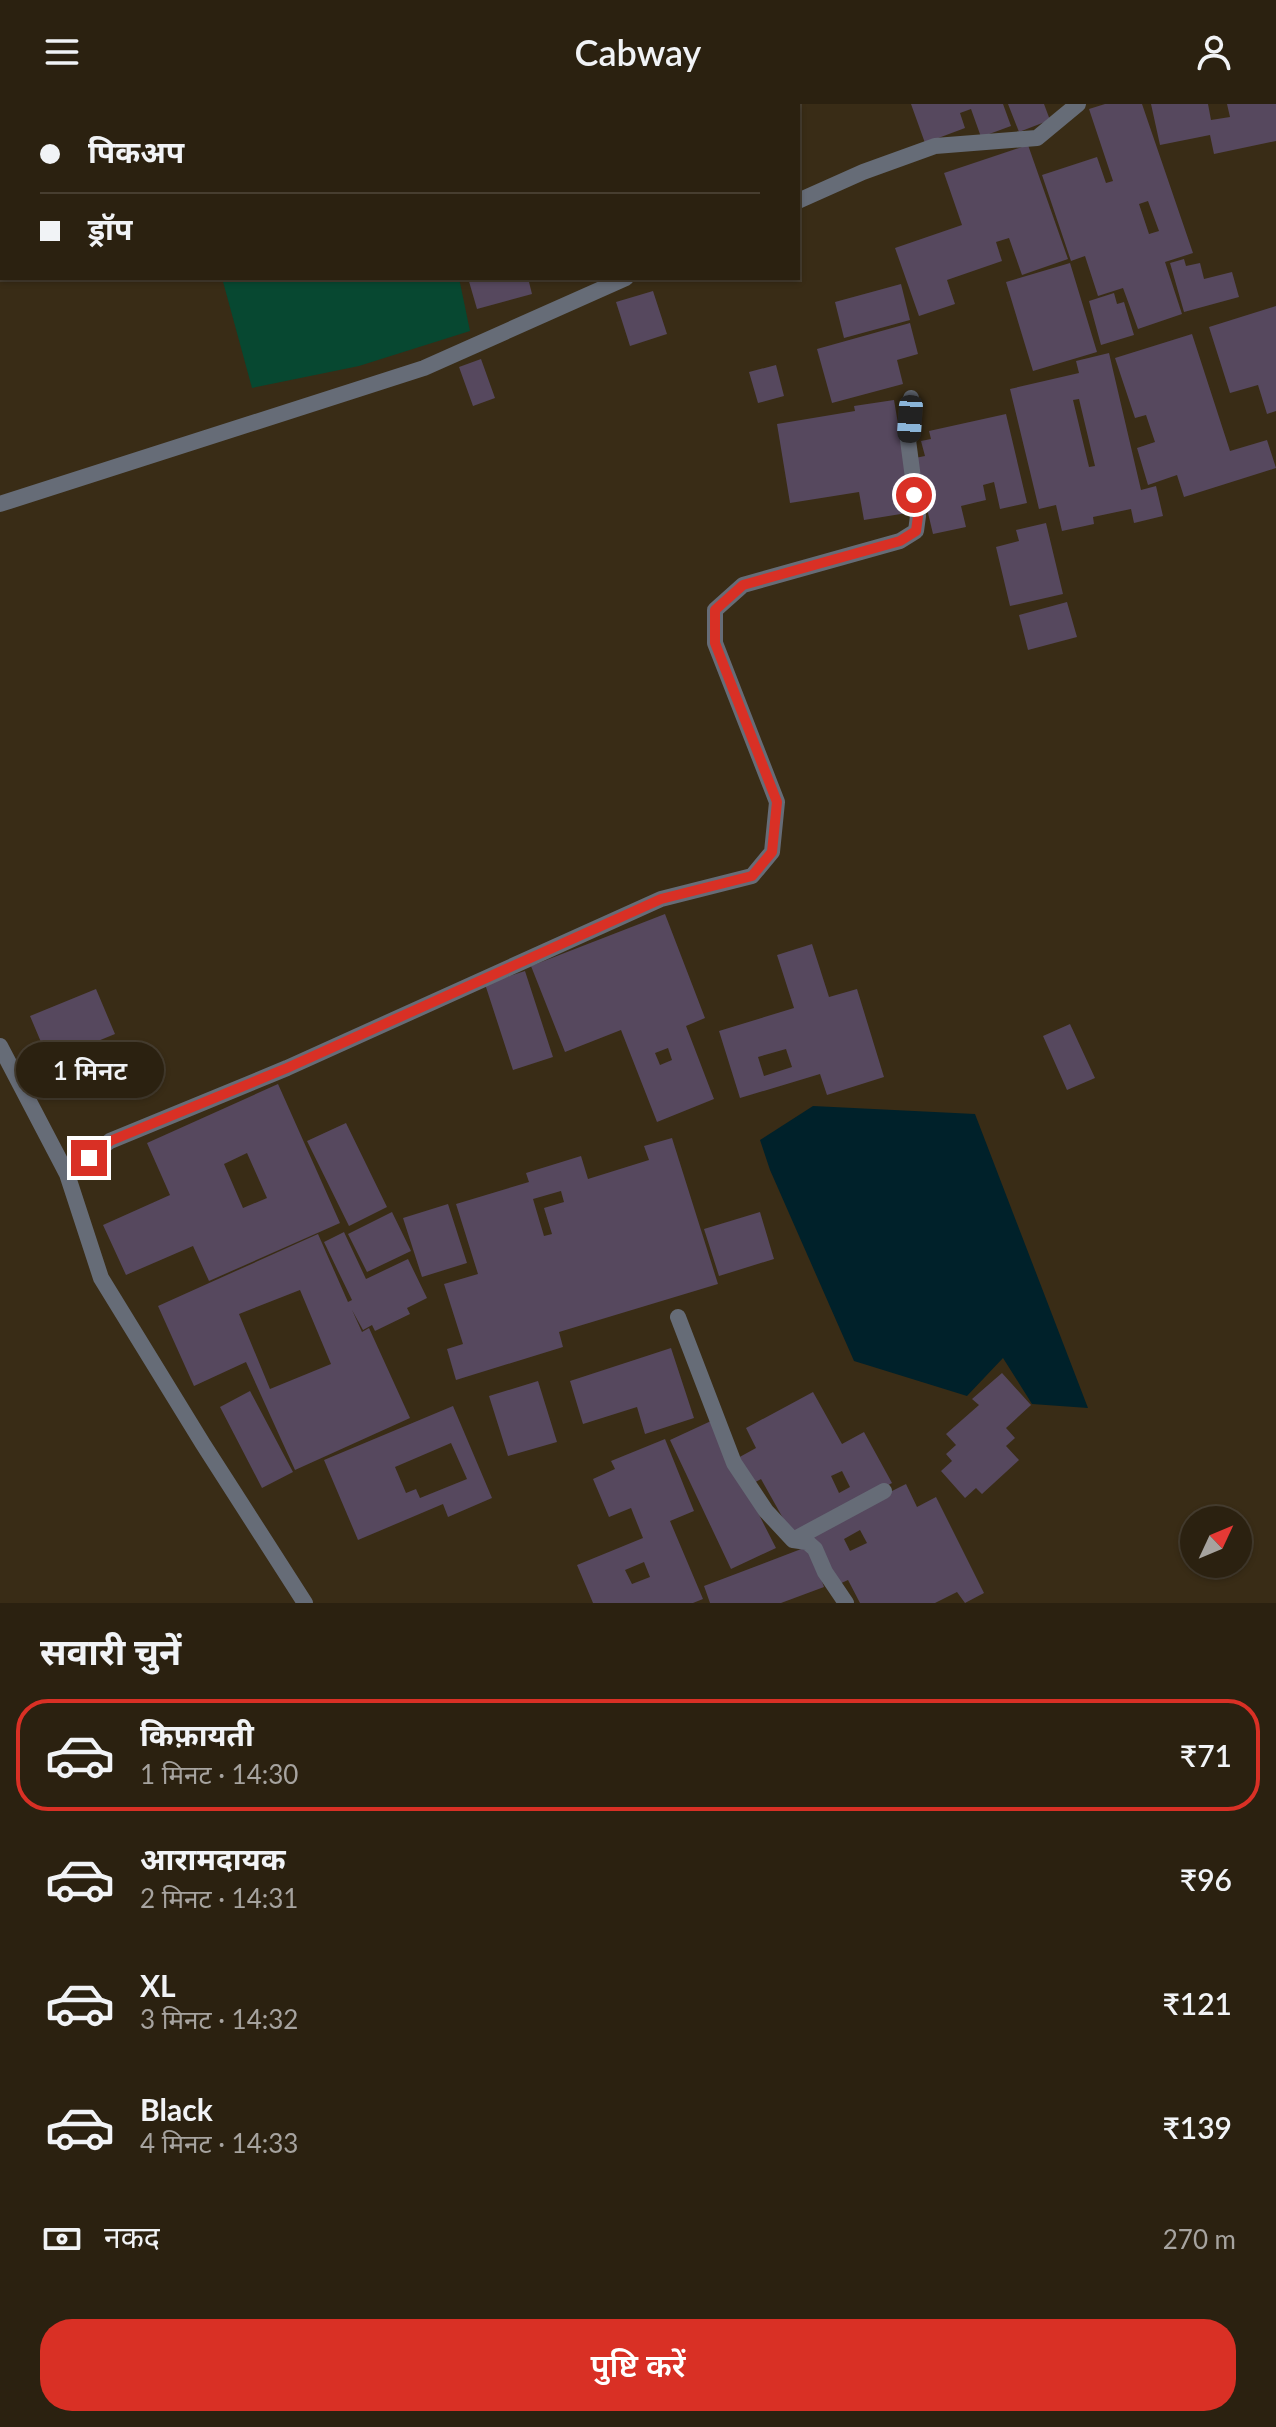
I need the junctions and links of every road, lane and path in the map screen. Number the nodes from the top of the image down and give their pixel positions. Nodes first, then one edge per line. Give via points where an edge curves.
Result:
1 (1078, 104) edge
2 (800, 200) edge
3 (622, 280) edge
4 (911, 398) dead end
5 (0, 504) edge
6 (0, 1046) edge
7 (67, 1174) junction
8 (678, 1317) dead end
9 (884, 1491) dead end
10 (793, 1540) junction
11 (305, 1603) edge
12 (846, 1603) edge

1 - 2 street via 1037,138 935,146
3 - 5 street via 424,368
4 - 7 street via 908,440 916,531 900,541 743,585 715,610 715,643 777,802 772,852 752,876 661,899 287,1068 110,1141
6 - 7 street
7 - 11 street via 101,1278
8 - 10 street via 734,1463
9 - 10 street
10 - 12 street via 815,1549

